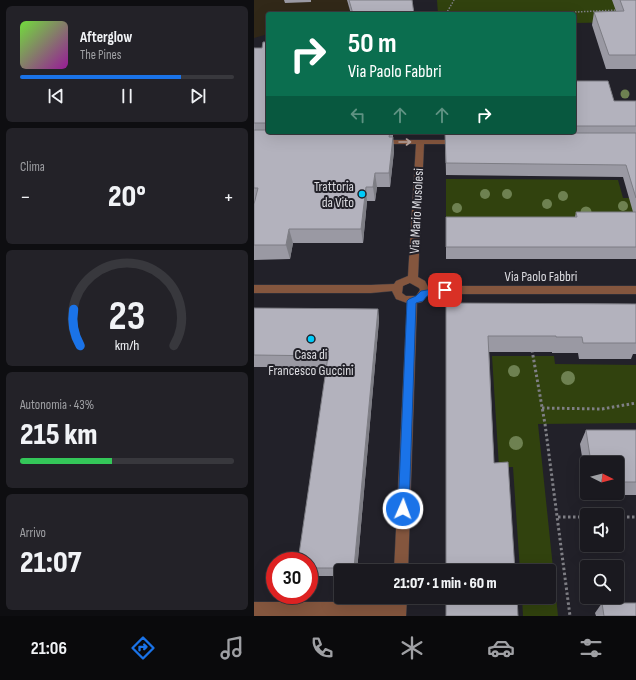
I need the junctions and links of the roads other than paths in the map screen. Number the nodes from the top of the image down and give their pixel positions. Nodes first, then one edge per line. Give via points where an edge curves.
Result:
1 (372, 142) edge
2 (420, 142) junction
3 (465, 142) edge
4 (413, 279) junction
5 (254, 289) edge
6 (397, 290) junction
7 (424, 290) junction
8 (636, 290) edge
9 (412, 301) junction
10 (401, 564) edge
11 (399, 607) edge
12 (254, 609) edge

1 -> 2 street
2 - 3 street
2 - 4 street, Via Mario Musolesi
4 - 6 street via 402,282
4 - 7 street via 420,282
5 - 6 street
6 - 9 street via 403,299
7 - 8 street, Via Paolo Fabbri
7 - 9 street via 419,299
9 - 10 street
11 - 12 street

